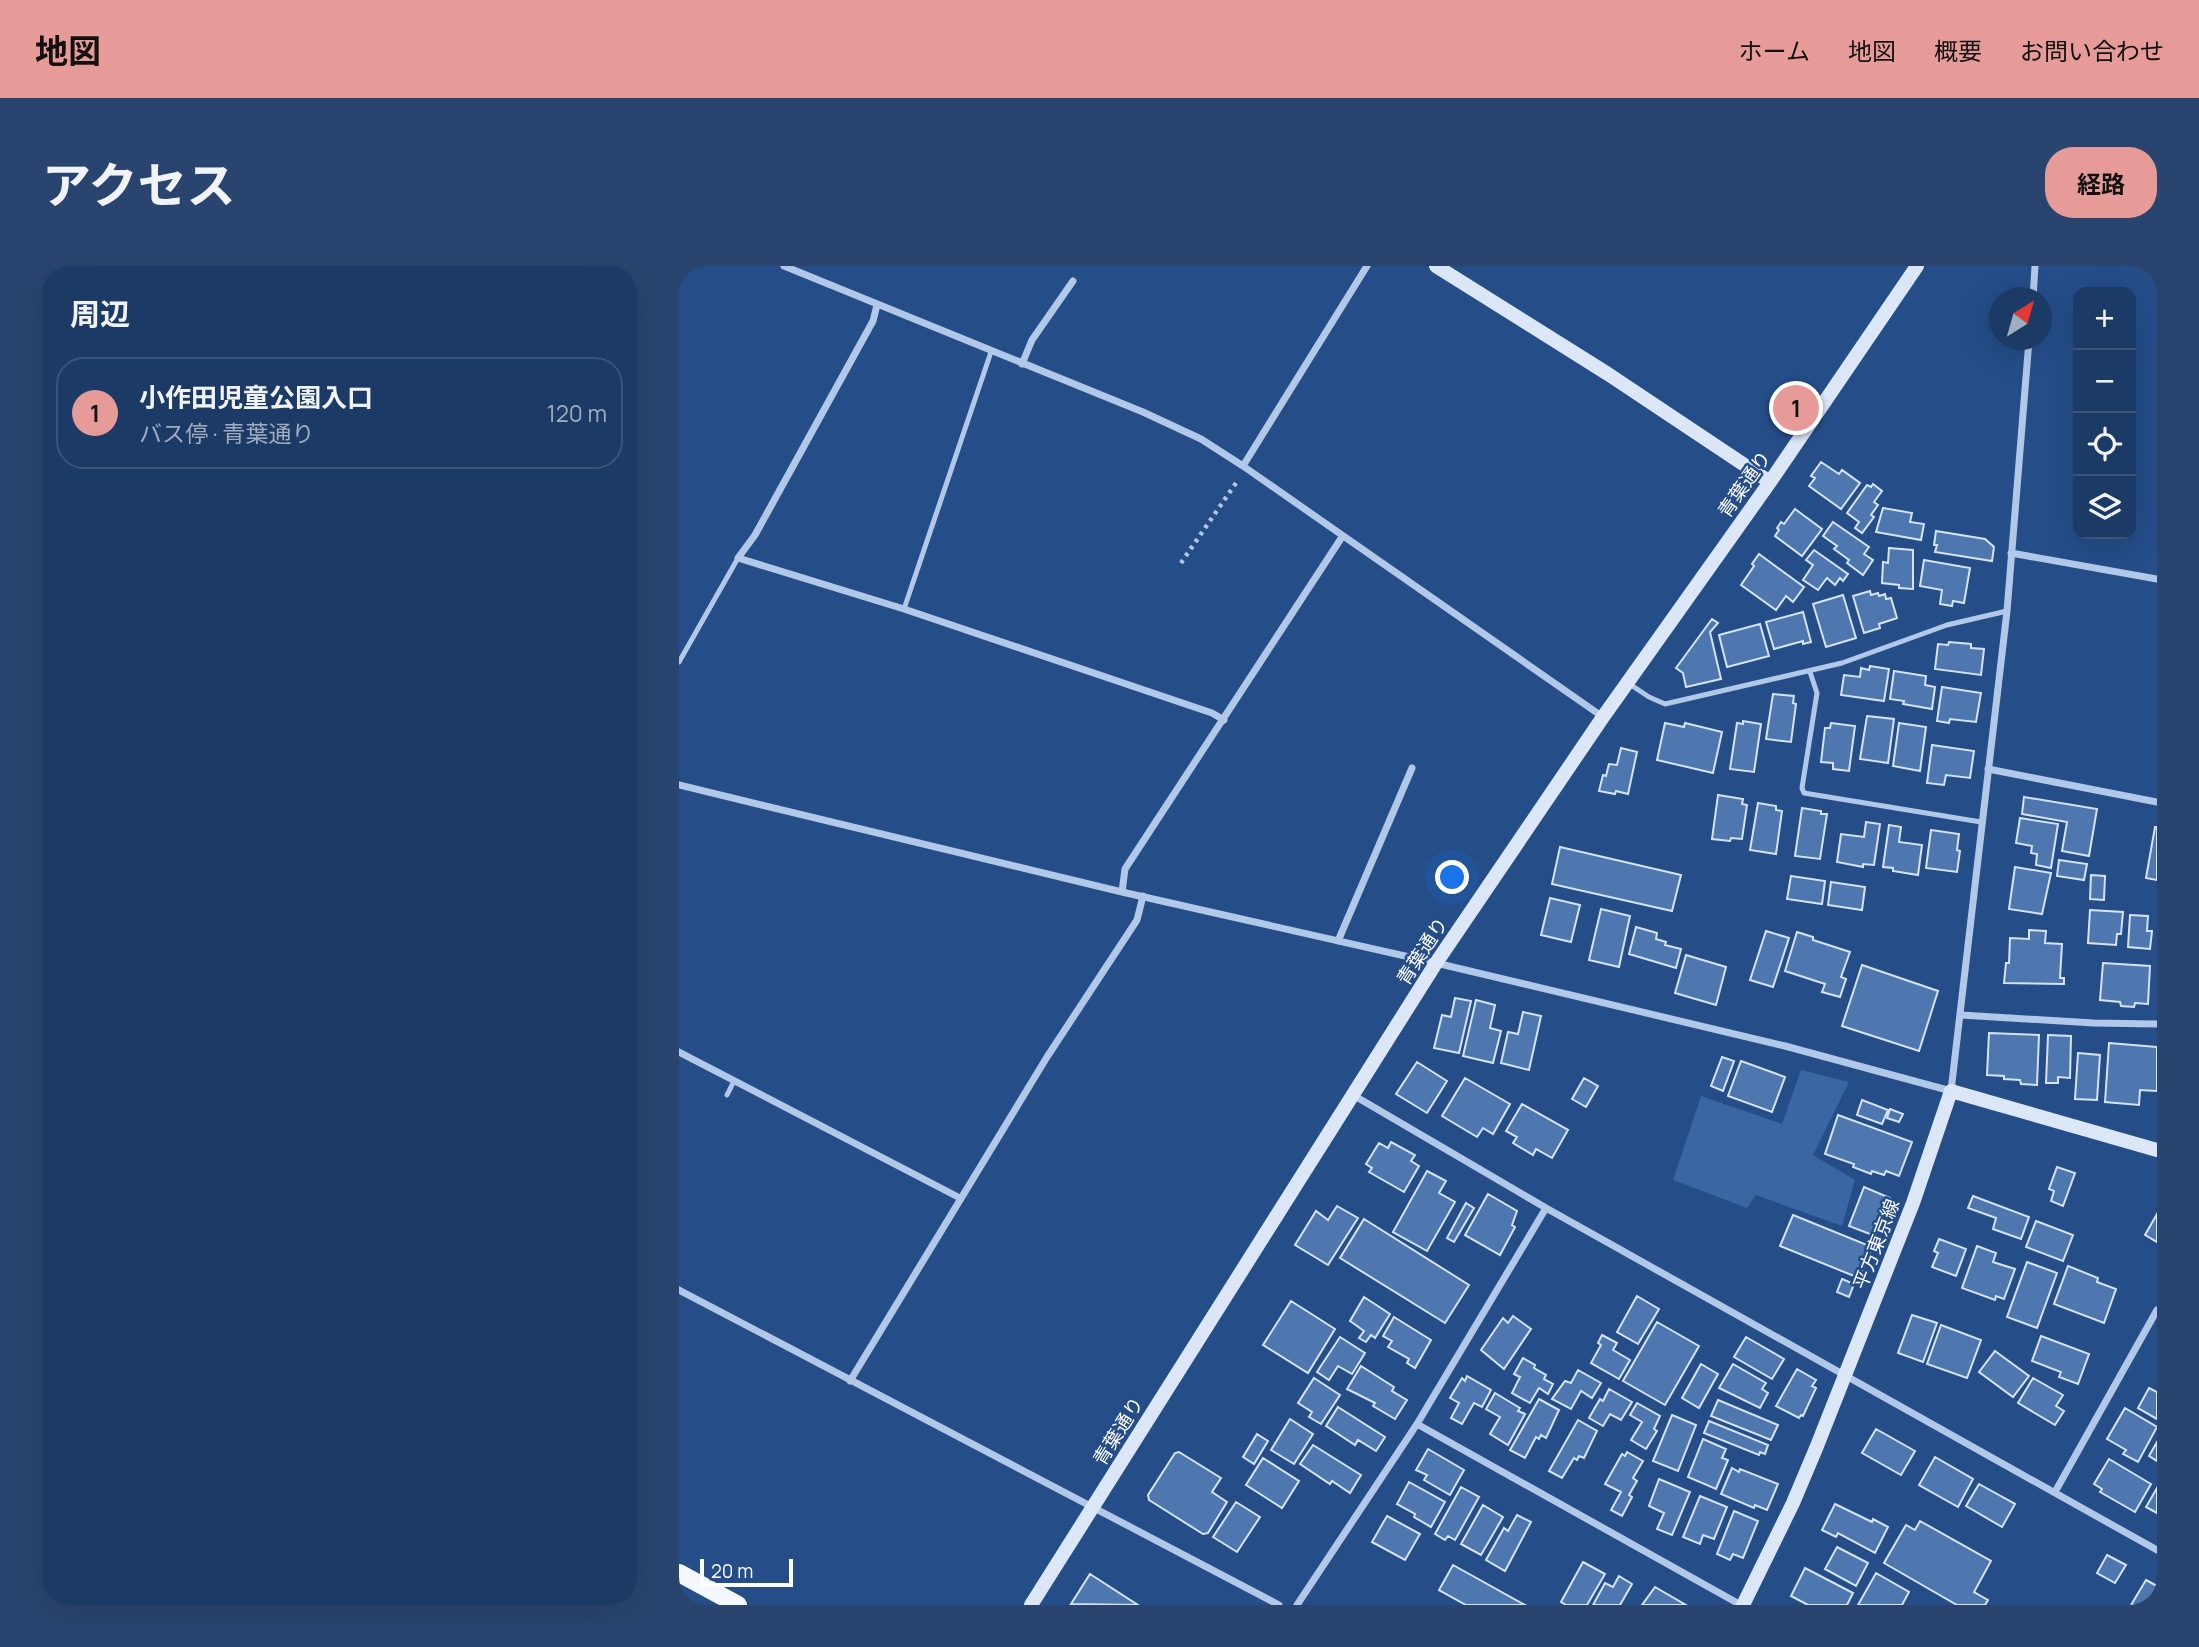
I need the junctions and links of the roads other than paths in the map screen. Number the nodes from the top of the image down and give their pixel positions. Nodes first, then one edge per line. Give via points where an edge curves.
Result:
1 (784, 266) edge
2 (1367, 266) edge
3 (1436, 266) edge
4 (1917, 266) edge
5 (2035, 266) edge
6 (1073, 281) dead end
7 (2034, 287) edge
8 (877, 305) junction
9 (2028, 350) edge
10 (991, 352) junction
11 (1022, 363) junction
12 (1243, 466) junction
13 (1770, 482) junction
14 (1342, 537) junction
15 (2011, 553) junction
16 (739, 558) junction
17 (2157, 579) edge
18 (904, 609) junction
19 (2007, 611) junction
20 (679, 662) edge
21 (1810, 672) junction
22 (1628, 682) junction
23 (1603, 717) junction
24 (1224, 720) junction
25 (1412, 768) dead end
26 (1988, 769) junction
27 (679, 785) edge
28 (2157, 803) edge
29 (1981, 821) junction
30 (1122, 892) junction
31 (1143, 896) junction
32 (1338, 941) junction
33 (1436, 963) junction
34 (1961, 1015) junction
35 (2157, 1024) edge
36 (679, 1052) edge
37 (734, 1081) junction
38 (1951, 1091) junction
39 (727, 1095) dead end
40 (1353, 1095) junction
41 (2157, 1150) edge
42 (960, 1198) junction
43 (1546, 1208) junction
44 (679, 1290) edge
45 (2157, 1310) edge
46 (1845, 1375) junction
47 (850, 1381) junction
48 (1417, 1424) junction
49 (2055, 1492) junction
50 (1092, 1508) junction
51 (2157, 1550) edge
52 (679, 1573) edge
53 (738, 1605) edge
54 (1031, 1605) edge
55 (1279, 1605) edge
56 (1297, 1605) edge
57 (1742, 1605) edge

1 - 8 street
2 - 12 street
3 - 13 street
4 - 13 street, 青葉通り
5 - 7 street
6 - 11 street
8 - 10 street
8 - 16 street via 873,321
9 - 15 street
10 - 11 street
10 - 18 lane
11 - 12 street via 1201,439
12 - 14 street
13 - 22 street, 青葉通り
14 - 23 street
14 - 24 street
15 - 17 street
15 - 19 street
16 - 18 street
16 - 20 lane
18 - 24 street
19 - 21 lane via 1948,625
19 - 26 street
21 - 22 lane via 1665,704
21 - 29 lane via 1817,693 1804,793
22 - 23 street, 青葉通り
23 - 33 street, 青葉通り
24 - 30 street via 1125,869
25 - 32 street
26 - 28 street
26 - 29 street
27 - 30 street
29 - 34 street
30 - 31 street
31 - 32 street
31 - 42 street via 1137,920
32 - 33 street
33 - 38 street via 1785,1046
33 - 40 street, 青葉通り
34 - 35 street
34 - 38 street
36 - 37 street
37 - 39 lane
37 - 42 street
38 - 41 street
38 - 46 street, 平方東京線 via 1913,1203
40 - 43 street
40 - 50 street, 青葉通り
42 - 47 street
43 - 46 street
43 - 48 street
44 - 47 street
45 - 49 street
46 - 49 street
46 - 57 street, 平方東京線 via 1793,1503
47 - 50 street
48 - 56 street
48 - 57 street
49 - 51 street
50 - 54 street, 青葉通り
50 - 55 street
52 - 53 main road

